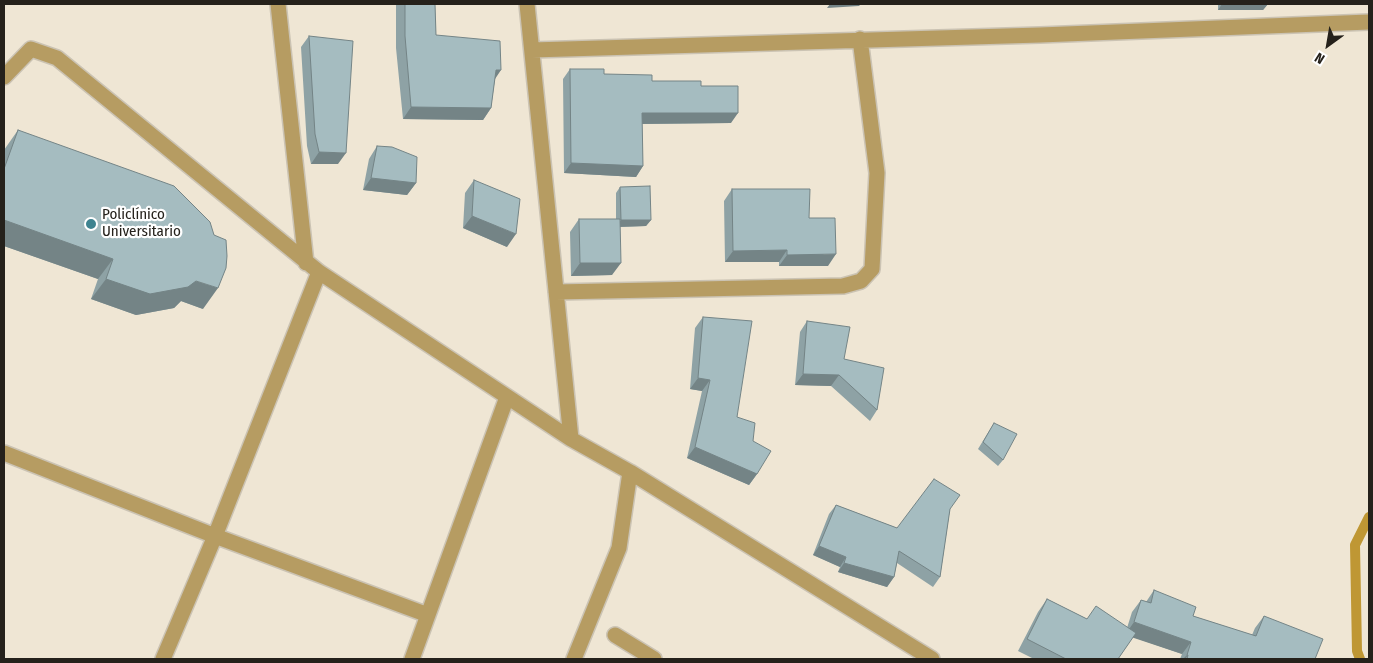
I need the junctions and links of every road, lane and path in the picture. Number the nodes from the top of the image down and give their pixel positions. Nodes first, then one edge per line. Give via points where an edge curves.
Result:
1 (278, 4) edge
2 (527, 4) edge
3 (1369, 22) edge
4 (860, 39) junction
5 (532, 50) junction
6 (4, 76) edge
7 (306, 262) junction
8 (319, 272) junction
9 (556, 292) junction
10 (507, 397) junction
11 (571, 439) junction
12 (4, 454) edge
13 (630, 472) junction
14 (215, 536) junction
15 (428, 615) junction
16 (615, 635) dead end
17 (163, 659) edge
18 (412, 659) edge
19 (574, 659) edge
20 (654, 659) edge
21 (932, 659) edge

1 - 7 street
2 - 5 street
3 - 4 street
4 - 5 street
4 - 9 street via 877,173 872,269 861,281 843,286
5 - 9 street
6 - 7 street via 31,49 56,58
7 - 8 street
8 - 10 street
8 - 14 street
9 - 11 street
10 - 11 street
10 - 15 street
11 - 13 street
12 - 14 street
13 - 19 street via 619,548
13 - 21 street
14 - 15 street
14 - 17 street
15 - 18 street
16 - 20 street

